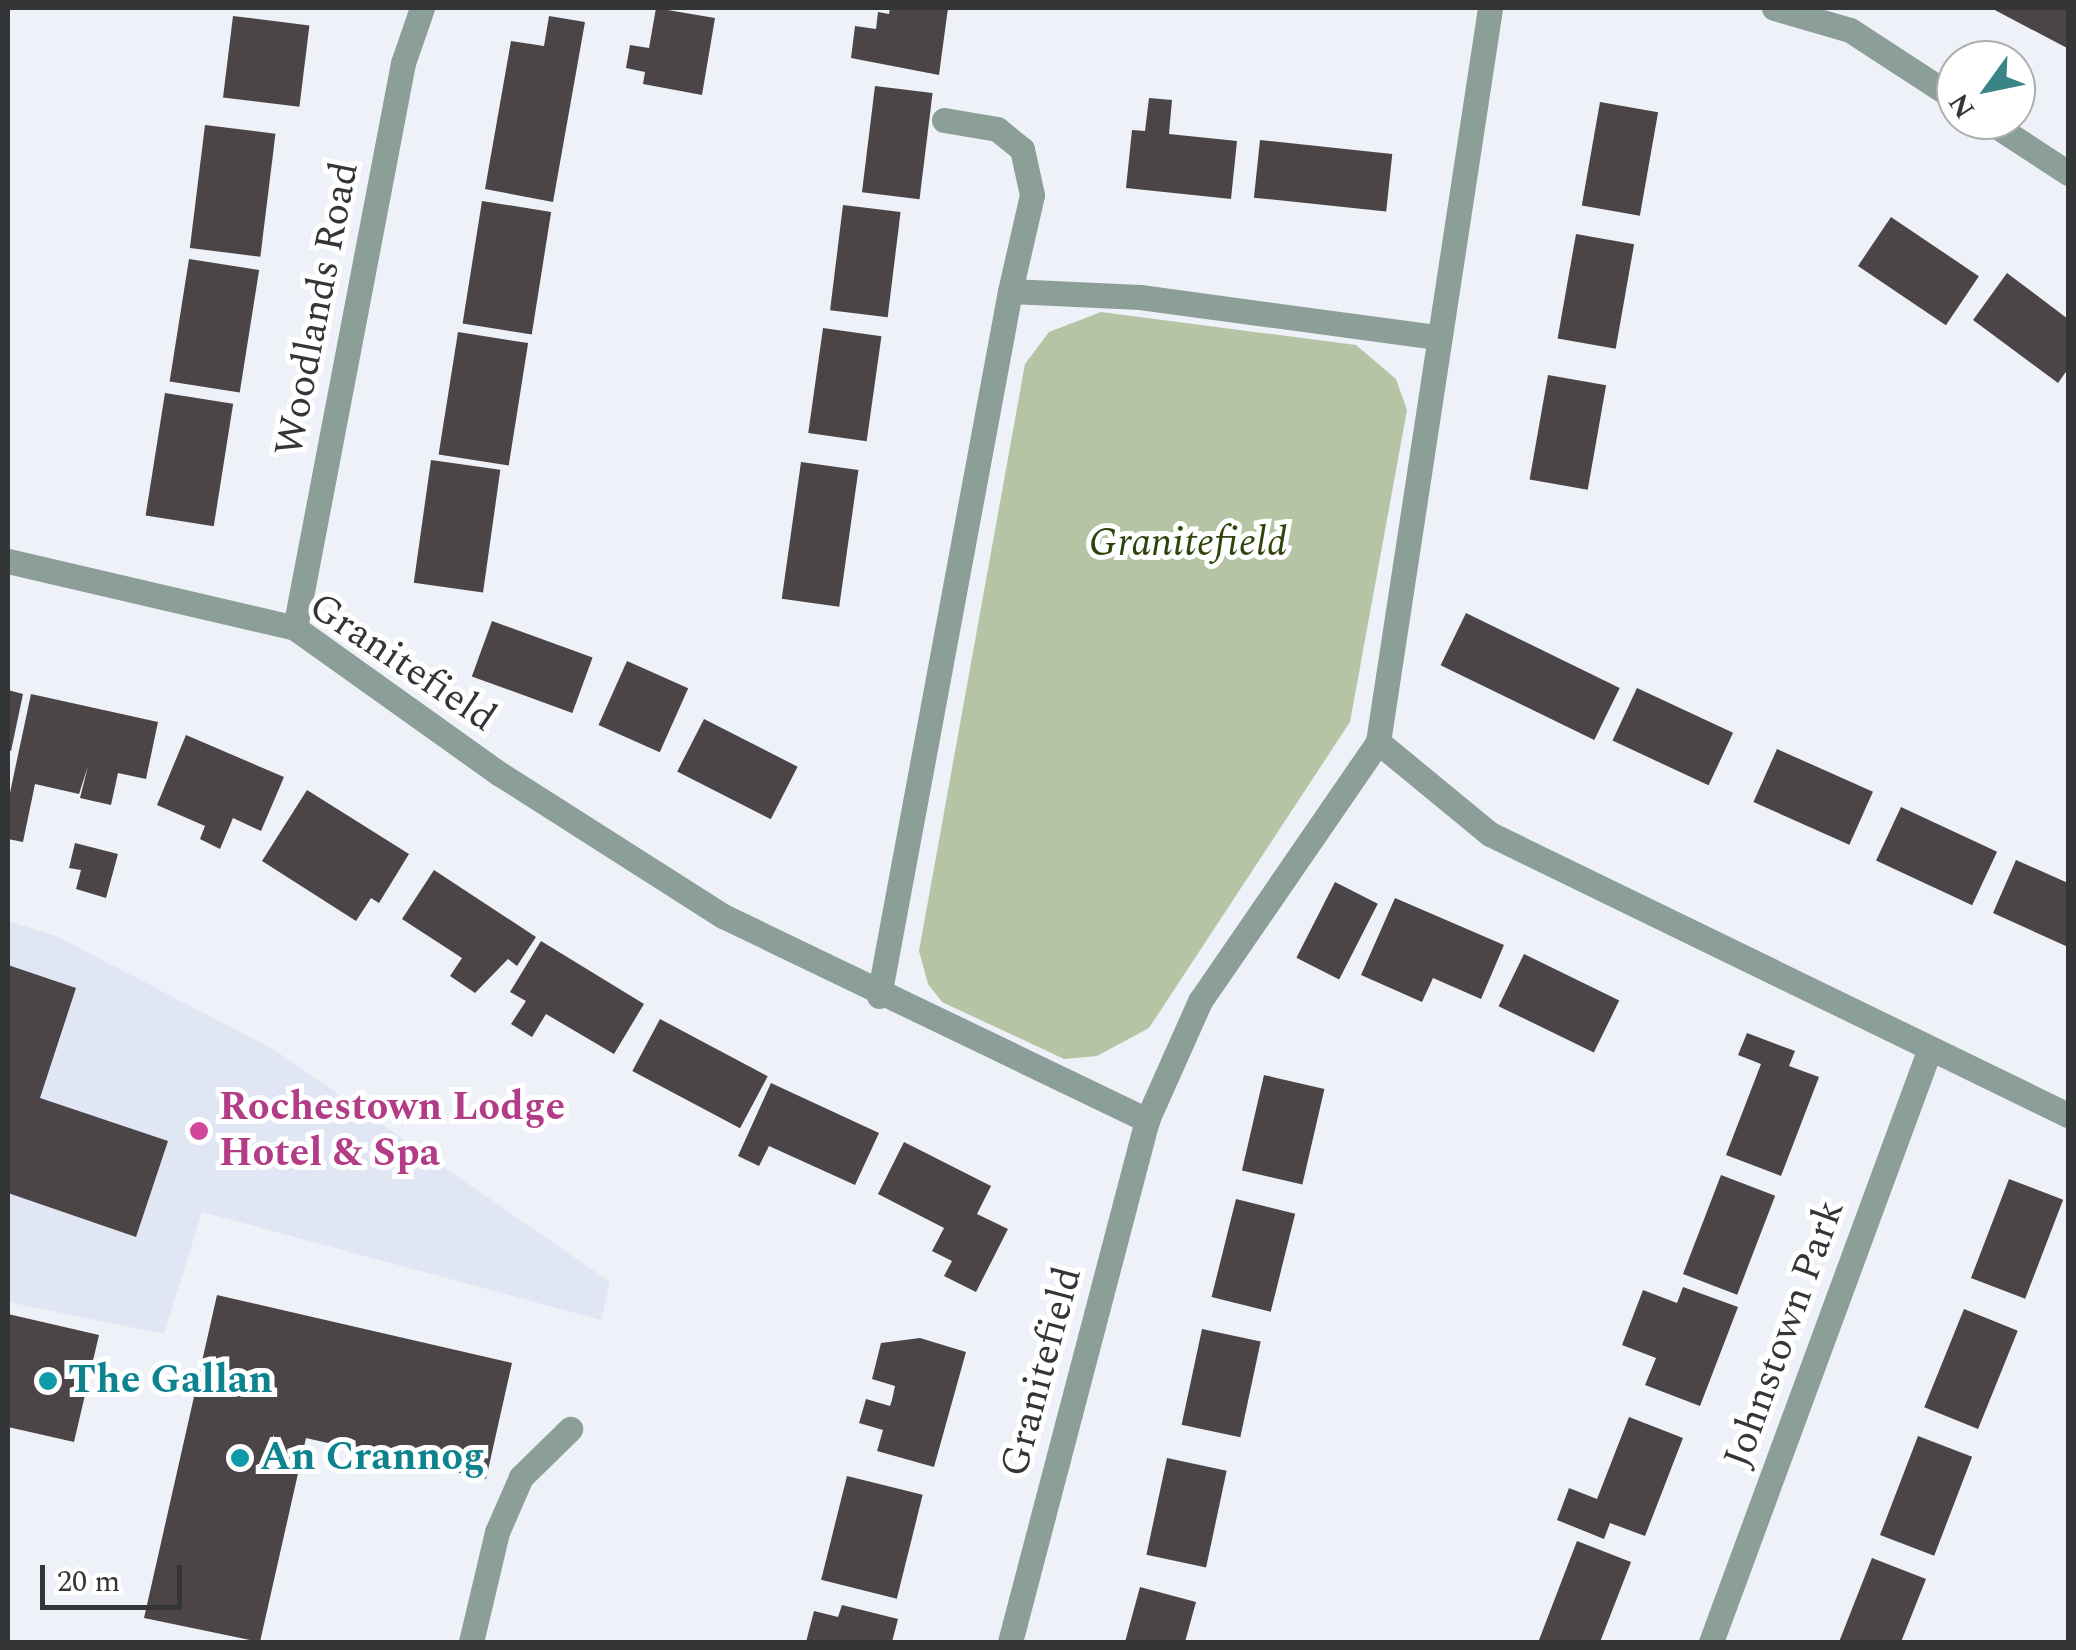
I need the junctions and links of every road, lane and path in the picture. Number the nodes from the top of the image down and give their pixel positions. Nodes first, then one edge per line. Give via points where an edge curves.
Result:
1 (422, 8) edge
2 (1490, 8) edge
3 (1774, 8) edge
4 (1936, 86) edge
5 (944, 120) dead end
6 (2018, 140) edge
7 (2068, 173) edge
8 (1010, 291) junction
9 (1435, 337) junction
10 (8, 561) edge
11 (295, 628) junction
12 (1378, 742) junction
13 (879, 996) junction
14 (1929, 1051) junction
15 (2068, 1115) edge
16 (1147, 1120) junction
17 (570, 1429) dead end
18 (471, 1642) edge
19 (1010, 1642) edge
20 (1712, 1642) edge

1 - 11 street, Woodlands Road via 403,62
2 - 9 street, Granitefield
3 - 4 street via 1850,30
5 - 8 street via 997,129 1022,149 1032,194
6 - 7 street
8 - 9 street via 1140,297
8 - 13 street
9 - 12 street, Granitefield
10 - 11 street, Granitefield
11 - 13 street, Granitefield via 500,774 723,916
12 - 14 street via 1490,834
12 - 16 street, Granitefield via 1200,1001
13 - 16 street, Granitefield
14 - 15 street
14 - 20 street, Johnstown Park
16 - 19 street, Granitefield
17 - 18 street via 521,1476 497,1532

